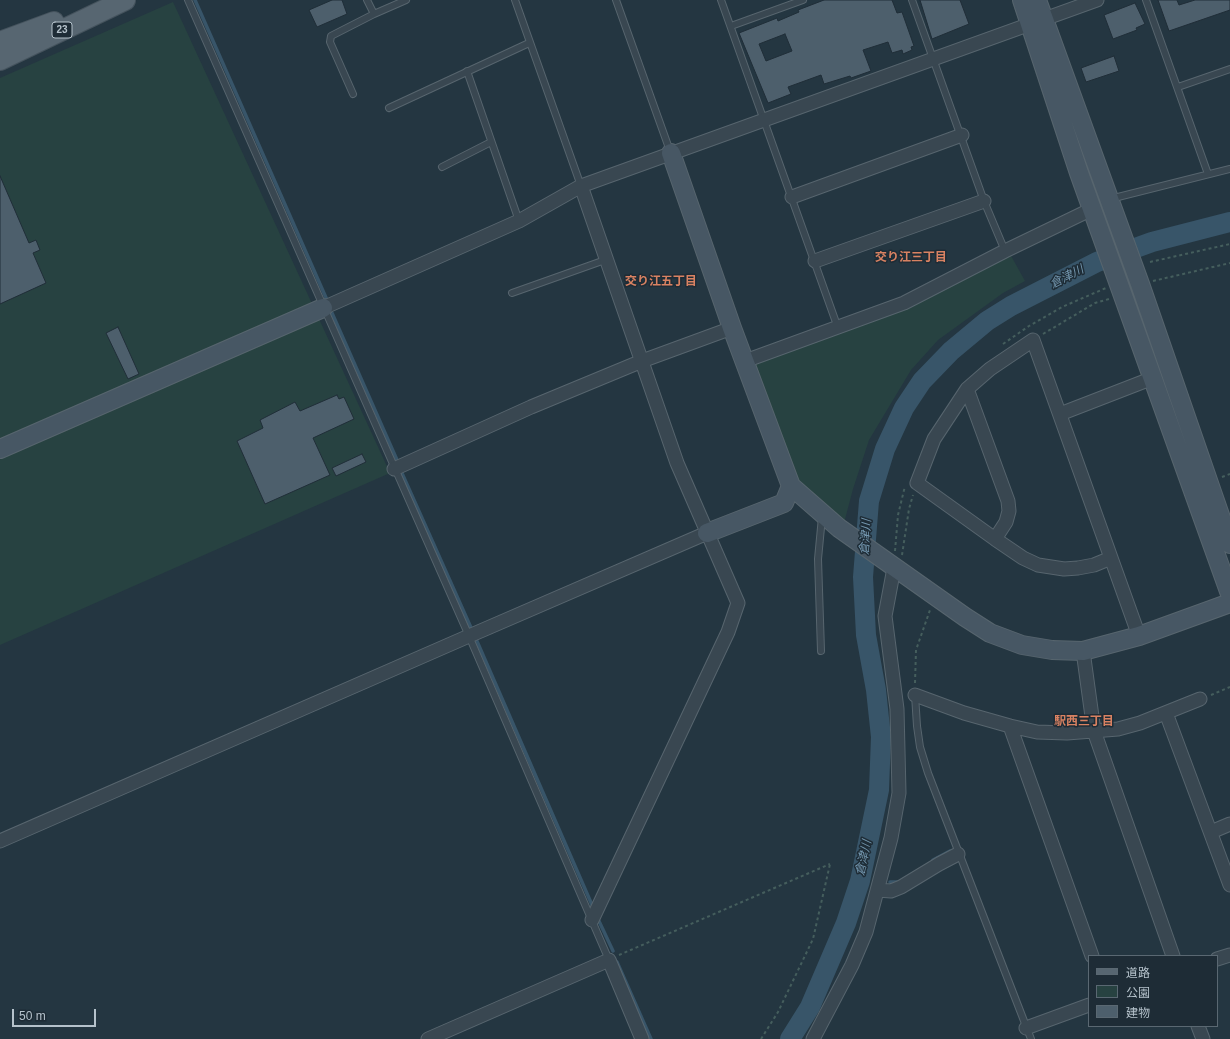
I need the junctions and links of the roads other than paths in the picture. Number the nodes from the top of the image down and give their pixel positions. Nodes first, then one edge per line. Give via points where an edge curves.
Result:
1 (114, 0) edge
2 (125, 0) edge
3 (188, 0) edge
4 (367, 0) edge
5 (406, 0) edge
6 (515, 0) edge
7 (616, 0) edge
8 (721, 0) edge
9 (803, 0) edge
10 (912, 0) edge
11 (1022, 0) edge
12 (1037, 0) edge
13 (1097, 0) edge
14 (1146, 0) edge
15 (374, 14) junction
16 (1037, 22) junction
17 (731, 26) junction
18 (0, 42) edge
19 (529, 43) junction
20 (933, 58) junction
21 (0, 60) edge
22 (1230, 69) edge
23 (467, 71) junction
24 (1178, 87) junction
25 (353, 94) dead end
26 (389, 108) dead end
27 (764, 120) junction
28 (962, 135) junction
29 (491, 142) junction
30 (671, 154) junction
31 (442, 166) dead end
32 (1230, 169) edge
33 (1208, 174) junction
34 (581, 186) junction
35 (792, 197) junction
36 (1108, 199) junction
37 (984, 201) junction
38 (1092, 209) junction
39 (519, 221) junction
40 (1004, 250) junction
41 (605, 260) junction
42 (814, 261) junction
43 (512, 293) dead end
44 (323, 308) junction
45 (732, 328) junction
46 (838, 328) junction
47 (642, 361) junction
48 (745, 361) junction
49 (1153, 378) junction
50 (968, 389) junction
51 (1060, 414) junction
52 (0, 449) edge
53 (394, 469) junction
54 (791, 486) junction
55 (823, 513) junction
56 (707, 533) junction
57 (995, 539) junction
58 (1230, 544) edge
59 (1111, 558) junction
60 (893, 567) junction
61 (1230, 594) edge
62 (1230, 603) edge
63 (468, 636) junction
64 (1139, 636) junction
65 (821, 651) dead end
66 (1083, 651) junction
67 (915, 695) joint
68 (1200, 699) road end
69 (1166, 713) junction
70 (1010, 726) junction
71 (1094, 731) junction
72 (1230, 824) edge
73 (1212, 832) junction
74 (0, 841) edge
75 (958, 854) junction
76 (1230, 885) edge
77 (878, 890) junction
78 (592, 920) junction
79 (1092, 955) edge
80 (1173, 955) edge
81 (1230, 955) edge
82 (1218, 959) edge
83 (609, 960) junction
84 (1088, 1005) edge
85 (1198, 1027) edge
86 (1029, 1033) edge
87 (428, 1039) edge
88 (642, 1039) edge
89 (813, 1039) edge
90 (1203, 1039) edge

1 - 18 main road, 23
2 - 21 main road, 23
3 - 44 lane
4 - 15 lane
5 - 15 lane
6 - 19 lane
7 - 30 lane
8 - 17 lane
9 - 17 lane
10 - 20 lane
11 - 16 street
12 - 16 street
13 - 16 street
14 - 24 lane
15 - 25 lane via 331,36 330,42
16 - 20 street
16 - 36 street
16 - 38 street
17 - 27 lane
19 - 23 lane
19 - 34 lane
20 - 27 street
20 - 28 lane
22 - 24 lane
23 - 26 lane
23 - 29 lane
24 - 33 lane
27 - 30 street
27 - 35 lane
28 - 35 street
28 - 37 lane
29 - 31 lane
29 - 39 lane
30 - 34 street
30 - 45 street
32 - 33 lane
33 - 36 lane
34 - 39 street
34 - 41 street
35 - 42 lane
36 - 58 street
37 - 40 lane
37 - 42 street
38 - 40 street
38 - 49 street
39 - 44 street
40 - 46 street via 904,303
41 - 43 lane
41 - 47 street
42 - 46 lane
44 - 52 street
44 - 53 lane
45 - 47 street
45 - 48 street
46 - 48 street
47 - 53 street via 531,407
47 - 56 street via 677,463
48 - 54 street
49 - 51 street
49 - 61 street
50 - 51 street via 990,369 1034,340
50 - 57 street via 1008,501 1006,522
50 - 57 street via 934,439 917,483
51 - 59 street
53 - 63 lane
54 - 55 street
54 - 56 street via 784,503
55 - 60 street
55 - 65 lane via 818,559
56 - 63 street
56 - 78 street via 738,603 728,632
57 - 59 street via 1023,558 1050,568 1078,568
59 - 64 street
60 - 66 street via 975,624 1005,640 1038,649
60 - 77 street via 886,616 897,709 899,793
62 - 64 street
63 - 74 street
63 - 78 lane
64 - 66 street
66 - 71 street
67 - 70 street
67 - 75 lane via 920,747
68 - 69 street
69 - 71 street via 1118,729
69 - 73 street
70 - 71 street via 1037,732
70 - 79 street
71 - 80 street
72 - 73 street
73 - 76 street
75 - 77 street via 901,887 892,891
75 - 86 lane
77 - 89 street via 866,932 852,965
78 - 83 lane
81 - 82 street
83 - 87 street
83 - 88 street
84 - 86 street
85 - 90 street

